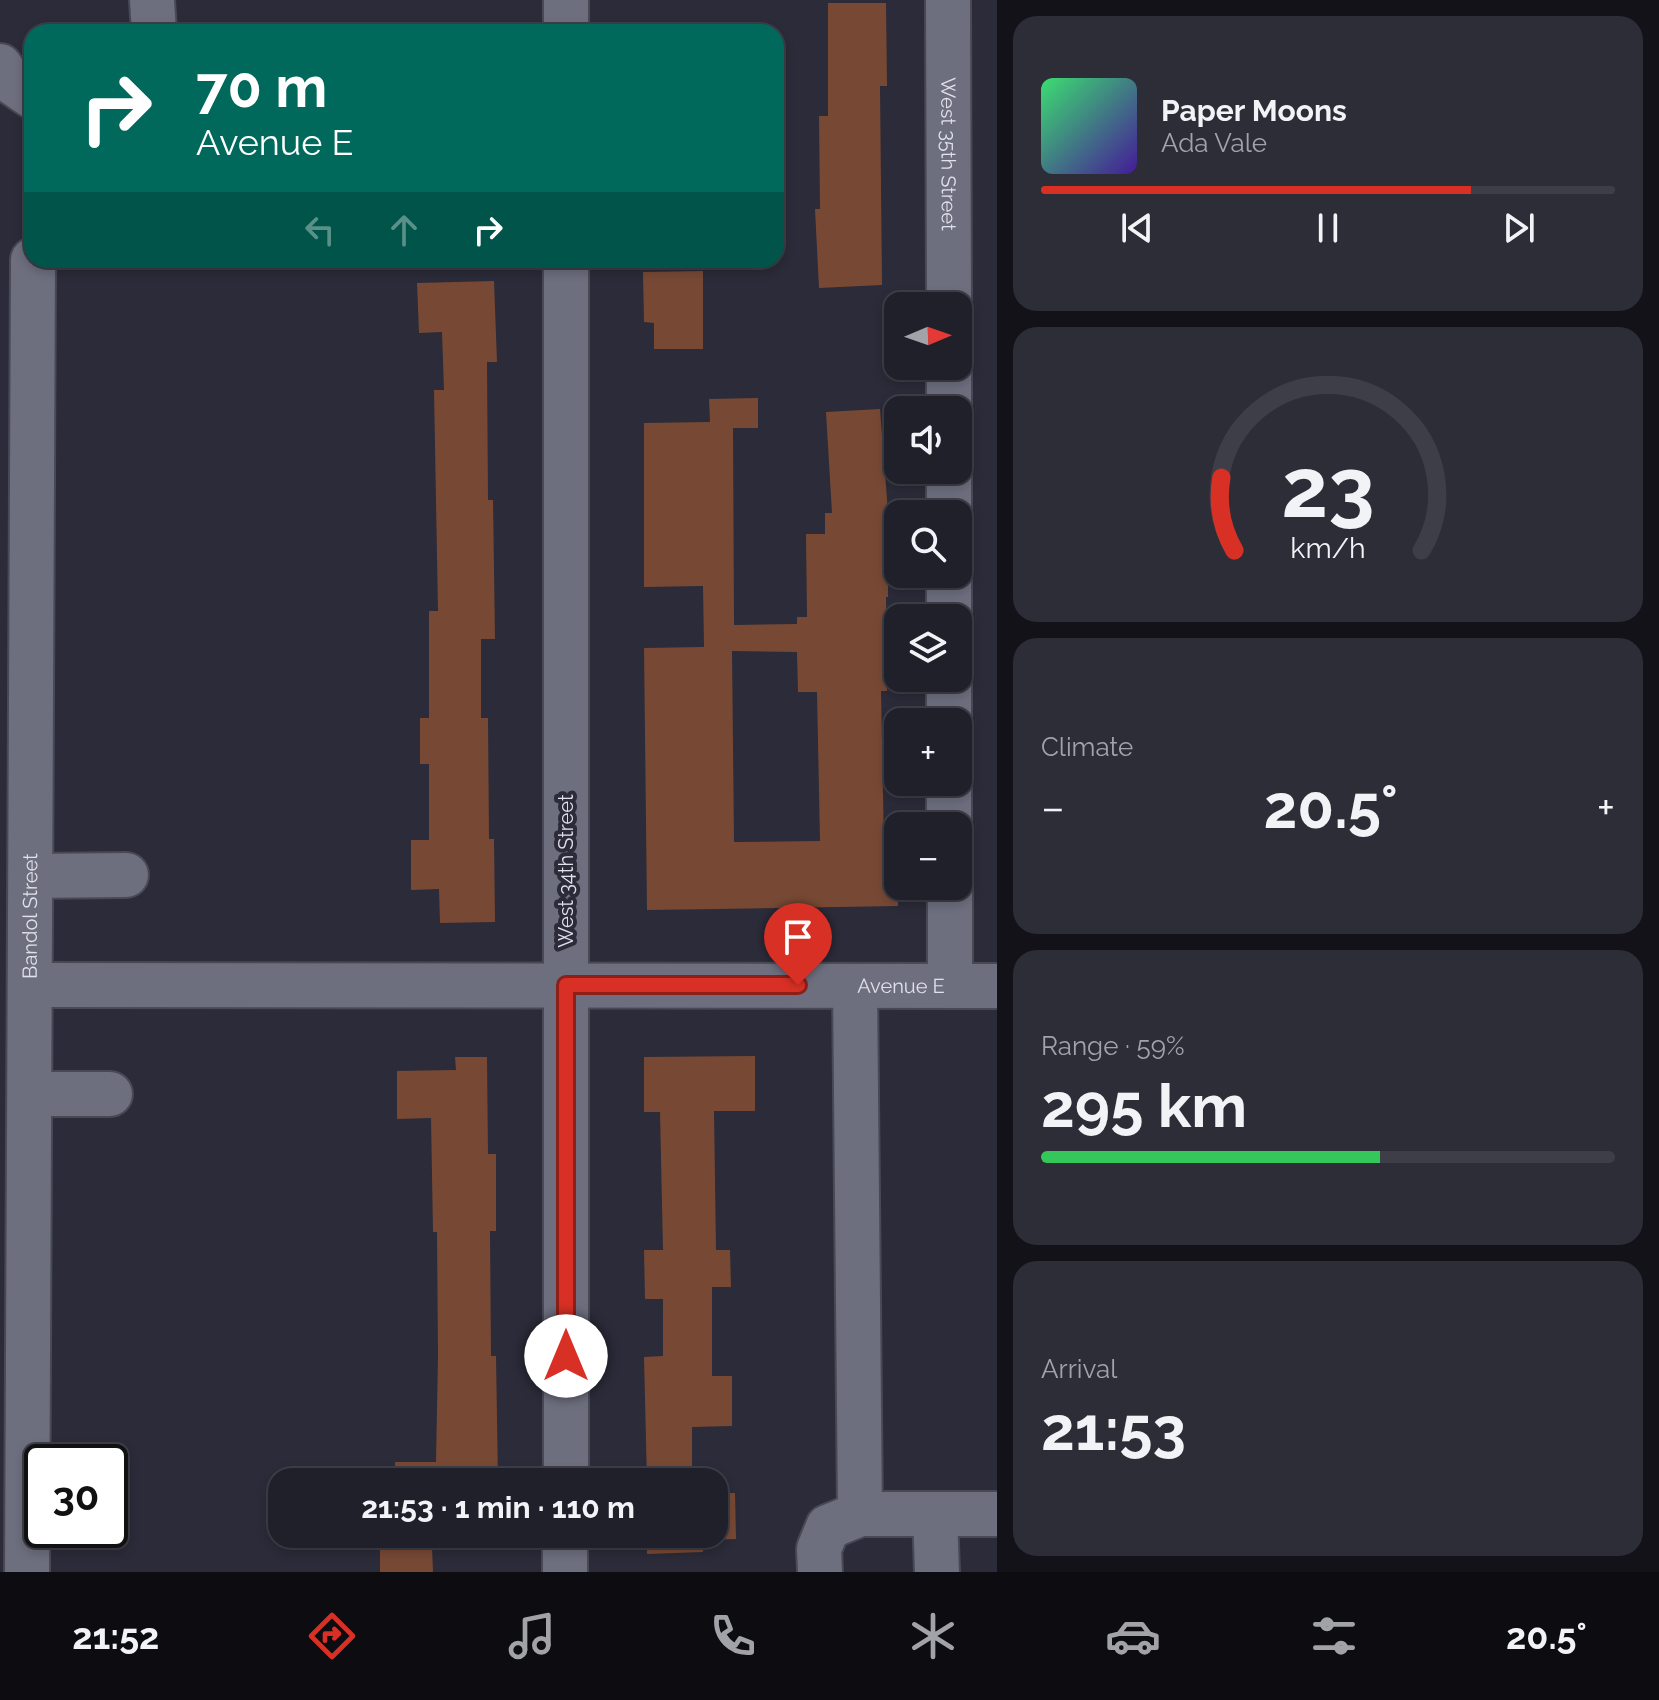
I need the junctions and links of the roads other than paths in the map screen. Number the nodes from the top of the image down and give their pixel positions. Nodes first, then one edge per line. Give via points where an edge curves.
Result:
1 (152, 0) edge
2 (566, 0) edge
3 (948, 0) edge
4 (154, 24) edge
5 (566, 24) edge
6 (0, 66) edge
7 (24, 91) edge
8 (33, 268) edge
9 (566, 268) edge
10 (949, 292) edge
11 (126, 875) dead end
12 (32, 876) junction
13 (950, 900) edge
14 (31, 985) junction
15 (566, 985) junction
16 (855, 986) junction
17 (950, 986) junction
18 (997, 986) edge
19 (31, 1094) junction
20 (110, 1094) dead end
21 (566, 1468) edge
22 (860, 1514) junction
23 (935, 1514) junction
24 (997, 1514) edge
25 (565, 1548) edge
26 (27, 1572) edge
27 (565, 1572) edge
28 (820, 1572) edge
29 (937, 1572) edge

1 - 4 street
2 - 5 street
3 - 10 street, West 35th Street
6 - 7 street
8 - 12 street, Bandol Street
9 - 15 street, West 34th Street
11 - 12 street
12 - 14 street, Bandol Street
13 - 17 street
14 - 15 street, Avenue E
14 - 19 street, Bandol Street
15 - 16 street, Avenue E
15 - 21 street, West 34th Street
16 - 17 street, Avenue E
16 - 22 street
17 - 18 street, Avenue E
19 - 20 street
19 - 26 street, Bandol Street
22 - 23 street
22 - 28 street via 828,1527 819,1549
23 - 24 street
23 - 29 street
25 - 27 street

